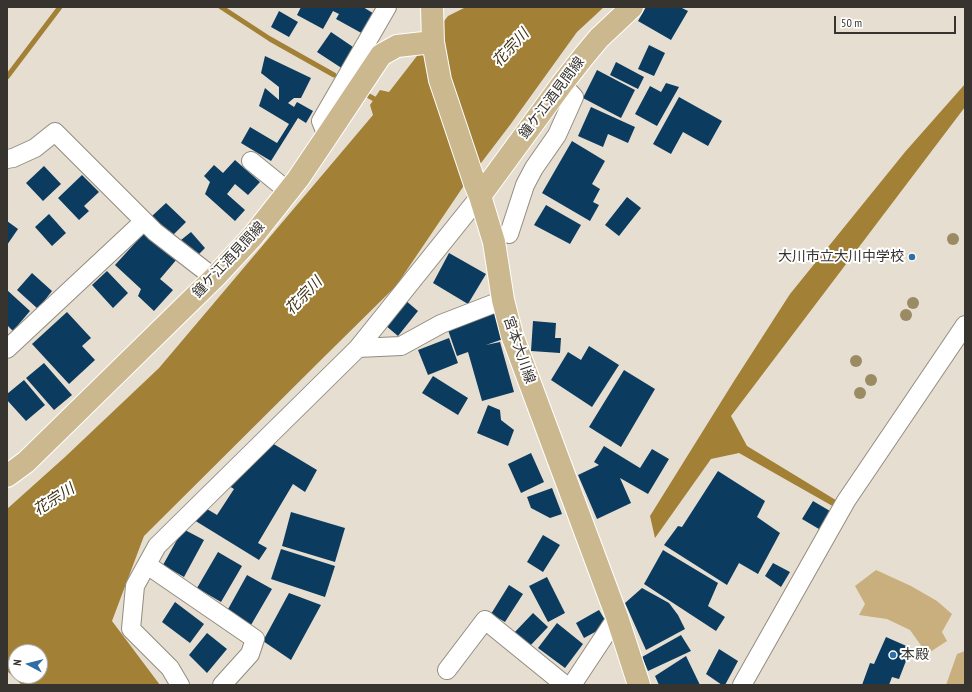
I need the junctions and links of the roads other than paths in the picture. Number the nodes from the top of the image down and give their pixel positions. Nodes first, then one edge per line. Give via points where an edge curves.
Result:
1 (387, 7) edge
2 (632, 7) edge
3 (429, 29) edge
4 (562, 84) junction
5 (328, 136) junction
6 (7, 159) edge
7 (250, 161) dead end
8 (478, 190) junction
9 (288, 191) junction
10 (144, 221) junction
11 (509, 234) dead end
12 (215, 277) junction
13 (503, 300) junction
14 (965, 325) edge
15 (358, 348) junction
16 (7, 349) edge
17 (7, 476) edge
18 (153, 569) dead end
19 (617, 617) junction
20 (447, 670) dead end
21 (180, 685) edge
22 (222, 685) edge
23 (564, 685) edge
24 (572, 685) edge
25 (639, 685) edge
26 (742, 685) edge

1 - 5 street via 321,121
2 - 4 main road, 鐘ケ江酒見間線 via 599,38
3 - 5 main road, 鐘ケ江酒見間線 via 381,55
3 - 8 main road, 宮本大川線 via 440,80
4 - 8 main road, 鐘ケ江酒見間線
4 - 11 street via 574,97 557,135 525,185
5 - 9 main road, 鐘ケ江酒見間線
6 - 10 street via 35,148 56,132
7 - 9 street
8 - 13 main road, 宮本大川線 via 494,242
8 - 15 street
9 - 12 main road, 鐘ケ江酒見間線 via 253,236
10 - 12 street
10 - 16 street
12 - 17 main road, 鐘ケ江酒見間線 via 26,462
13 - 15 street via 441,324 401,346
13 - 19 main road, 宮本大川線 via 512,334
14 - 26 street via 842,508
15 - 21 street via 157,546 135,586 131,630 170,668
18 - 22 street via 255,639 250,654
19 - 24 street
19 - 25 main road, 宮本大川線
20 - 23 street via 485,620

